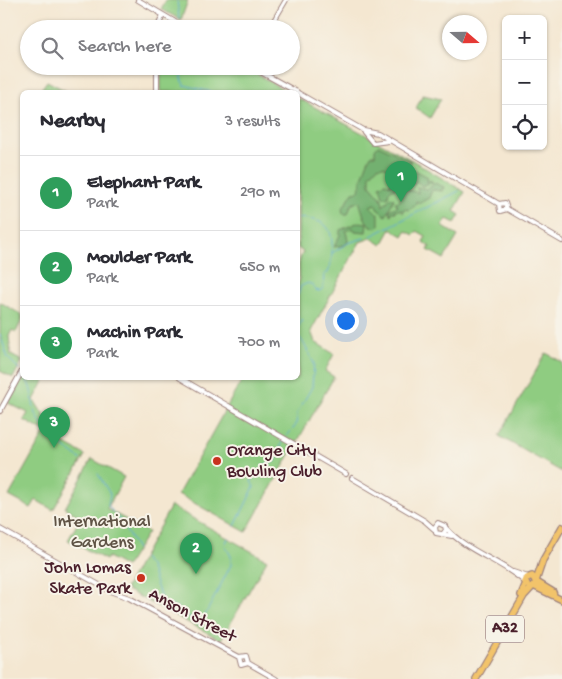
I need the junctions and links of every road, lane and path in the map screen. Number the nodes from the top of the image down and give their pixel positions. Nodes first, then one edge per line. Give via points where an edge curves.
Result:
1 (138, 0) edge
2 (286, 0) edge
3 (163, 15) junction
4 (161, 20) edge
5 (172, 20) edge
6 (274, 20) edge
7 (157, 75) edge
8 (266, 75) edge
9 (157, 90) edge
10 (292, 90) edge
11 (300, 95) edge
12 (371, 136) junction
13 (380, 136) junction
14 (391, 141) junction
15 (378, 142) junction
16 (562, 241) edge
17 (20, 376) edge
18 (183, 380) edge
19 (0, 411) edge
20 (425, 521) junction
21 (437, 524) junction
22 (562, 527) edge
23 (446, 528) junction
24 (0, 529) edge
25 (434, 529) junction
26 (443, 534) junction
27 (454, 537) junction
28 (530, 581) junction
29 (562, 600) edge
30 (239, 657) junction
31 (248, 663) junction
32 (276, 679) edge
33 (472, 679) edge
34 (476, 679) edge

1 - 3 street
2 - 6 street
3 - 4 street
3 - 5 street
7 - 9 street
8 - 10 street
11 - 12 street
12 - 13 street via 377,133
12 - 15 street via 373,143
13 - 14 street
13 - 15 street
14 - 15 street
14 - 16 street via 499,204 500,211 507,209
17 - 19 street
18 - 20 street via 346,474 347,479 352,478
20 - 21 street
20 - 25 street
21 - 23 street
21 - 25 street
22 - 28 highway, A32
23 - 26 street
23 - 27 street
24 - 30 street, Anson Street via 110,591
25 - 26 street via 437,534
26 - 27 street
27 - 28 street
28 - 29 main road via 554,592
28 - 33 highway, A32
28 - 34 highway, A32
30 - 31 street via 246,656
30 - 31 street via 241,665
31 - 32 street, Anson Street

